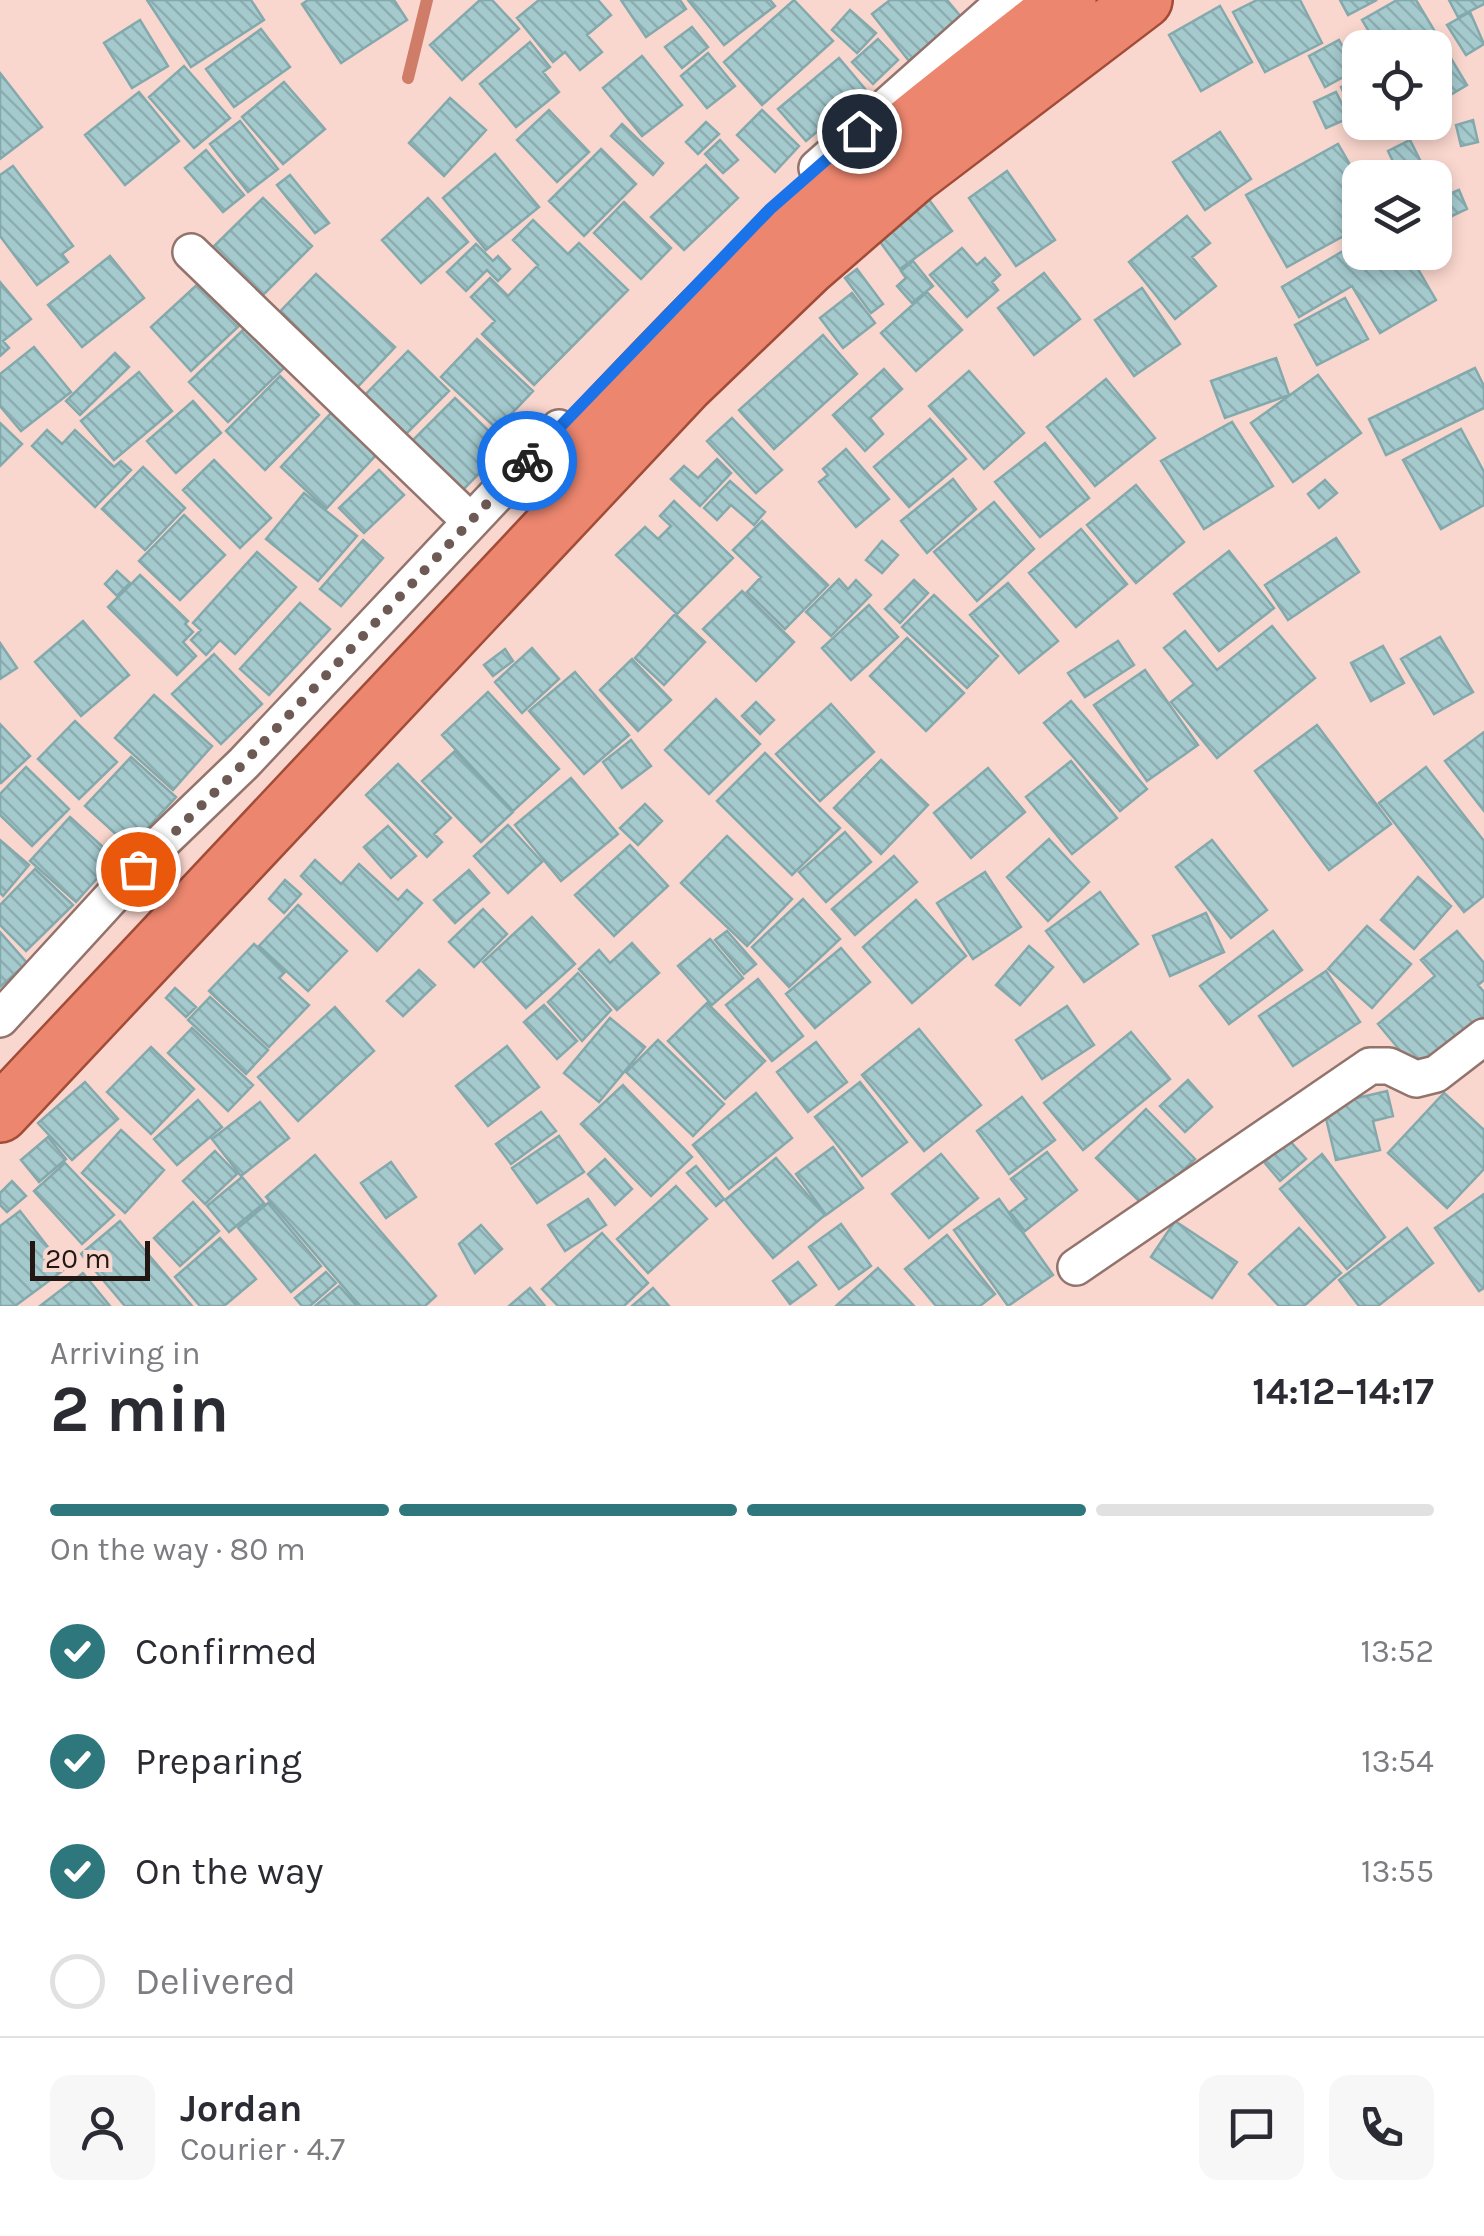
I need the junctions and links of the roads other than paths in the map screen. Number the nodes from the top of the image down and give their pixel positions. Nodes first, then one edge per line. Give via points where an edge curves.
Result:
1 (1006, 0) edge
2 (1068, 0) edge
3 (1144, 0) edge
4 (191, 252) dead end
5 (470, 521) junction
6 (0, 1020) edge
7 (1484, 1036) edge
8 (0, 1064) edge
9 (0, 1114) edge
10 (1076, 1267) dead end

1 - 5 street via 770,209
2 - 8 highway via 788,230 671,344
3 - 9 highway via 914,175 686,384
4 - 5 street
5 - 6 street
7 - 10 street via 1436,1074 1416,1080 1389,1066 1370,1066

